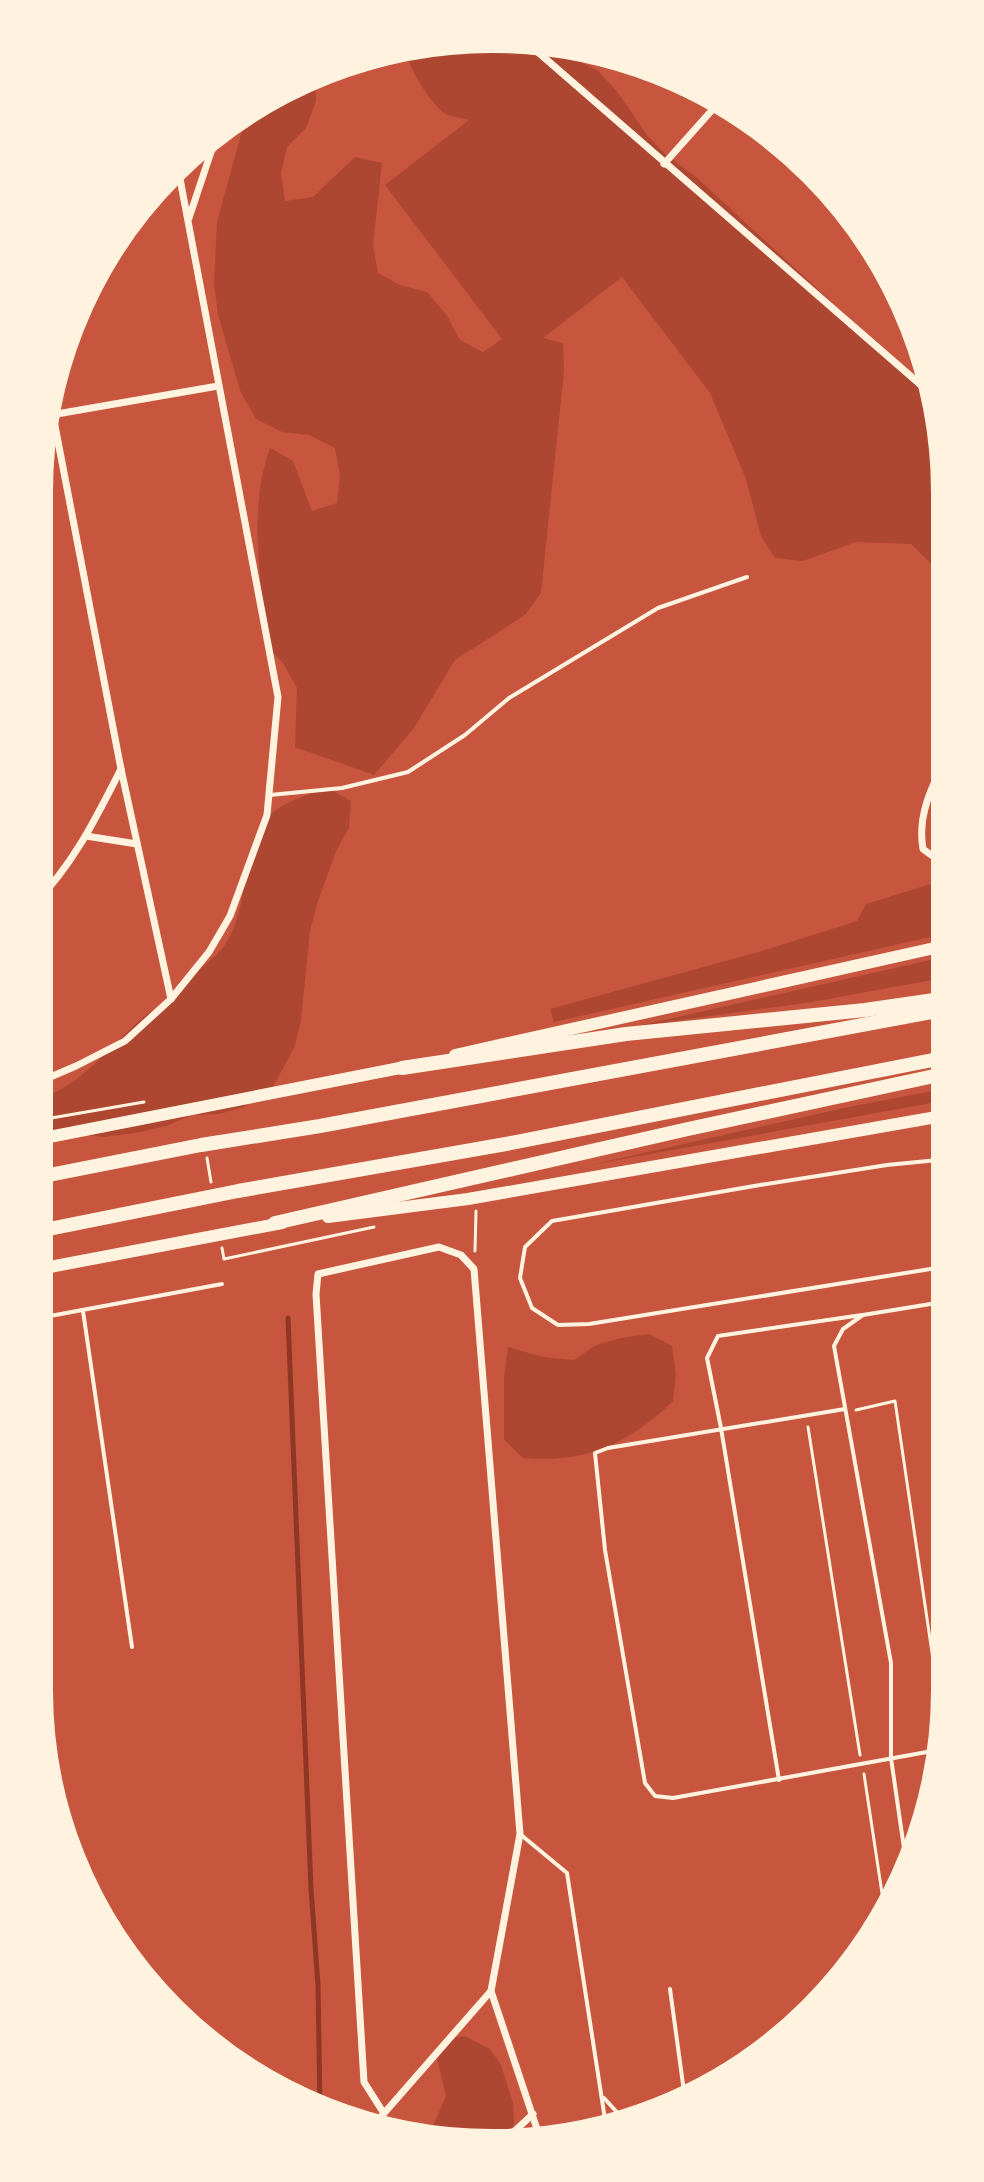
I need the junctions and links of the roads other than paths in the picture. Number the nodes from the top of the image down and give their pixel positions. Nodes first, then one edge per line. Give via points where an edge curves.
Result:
1 (536, 51) edge
2 (714, 107) edge
3 (212, 147) edge
4 (664, 164) junction
5 (180, 176) edge
6 (188, 220) junction
7 (218, 386) junction
8 (923, 387) edge
9 (55, 414) edge
10 (53, 427) edge
11 (747, 577) dead end
12 (121, 769) junction
13 (936, 781) edge
14 (270, 795) junction
15 (86, 836) junction
16 (137, 844) junction
17 (936, 859) edge
18 (48, 890) edge
19 (936, 948) edge
20 (171, 999) junction
21 (936, 1000) edge
22 (936, 1011) edge
23 (936, 1059) edge
24 (402, 1068) junction
25 (936, 1076) edge
26 (48, 1078) edge
27 (936, 1117) edge
28 (48, 1137) edge
29 (936, 1160) edge
30 (48, 1175) edge
31 (275, 1223) junction
32 (48, 1229) edge
33 (48, 1267) edge
34 (936, 1268) edge
35 (222, 1284) dead end
36 (936, 1303) edge
37 (83, 1311) junction
38 (863, 1315) junction
39 (48, 1317) edge
40 (845, 1409) junction
41 (721, 1428) junction
42 (132, 1647) dead end
43 (931, 1751) edge
44 (891, 1758) junction
45 (779, 1780) junction
46 (520, 1834) junction
47 (905, 1853) edge
48 (670, 1989) dead end
49 (491, 1991) junction
50 (684, 2090) edge
51 (602, 2096) junction
52 (383, 2112) junction
53 (533, 2114) junction
54 (619, 2115) edge
55 (378, 2119) edge
56 (605, 2119) edge
57 (538, 2131) edge
58 (512, 2133) edge

1 - 4 street
2 - 4 street
3 - 6 street
4 - 8 street
5 - 6 street
6 - 7 street
7 - 9 street
7 - 14 street via 278,697
10 - 12 street
11 - 14 lane via 658,608 509,698 408,772 342,788
12 - 15 street
12 - 16 street
13 - 17 street via 920,831 923,849
14 - 20 street via 230,916
15 - 16 street
15 - 18 street
16 - 20 street
19 - 24 highway
20 - 26 street via 125,1041
21 - 24 highway via 626,1034
22 - 30 highway
23 - 32 highway
24 - 28 highway
25 - 31 highway
27 - 31 highway via 468,1199
29 - 34 lane via 552,1221 525,1247 520,1278 532,1308 558,1325
31 - 33 highway
35 - 37 lane
36 - 38 lane
37 - 39 lane
37 - 42 lane
38 - 40 lane via 843,1329 834,1346
38 - 41 lane via 718,1336 707,1358
40 - 41 lane
40 - 44 lane via 891,1663
41 - 45 lane
41 - 45 lane via 595,1453 605,1550 650,1790 655,1796 673,1798
43 - 44 lane
44 - 45 lane
44 - 47 lane
46 - 49 street
46 - 51 lane via 567,1873
46 - 52 street via 474,1269 461,1255 439,1247 318,1274 364,2082
48 - 50 lane
49 - 52 street
49 - 53 street
51 - 54 lane
51 - 56 lane
52 - 55 street
53 - 57 street
53 - 58 street

